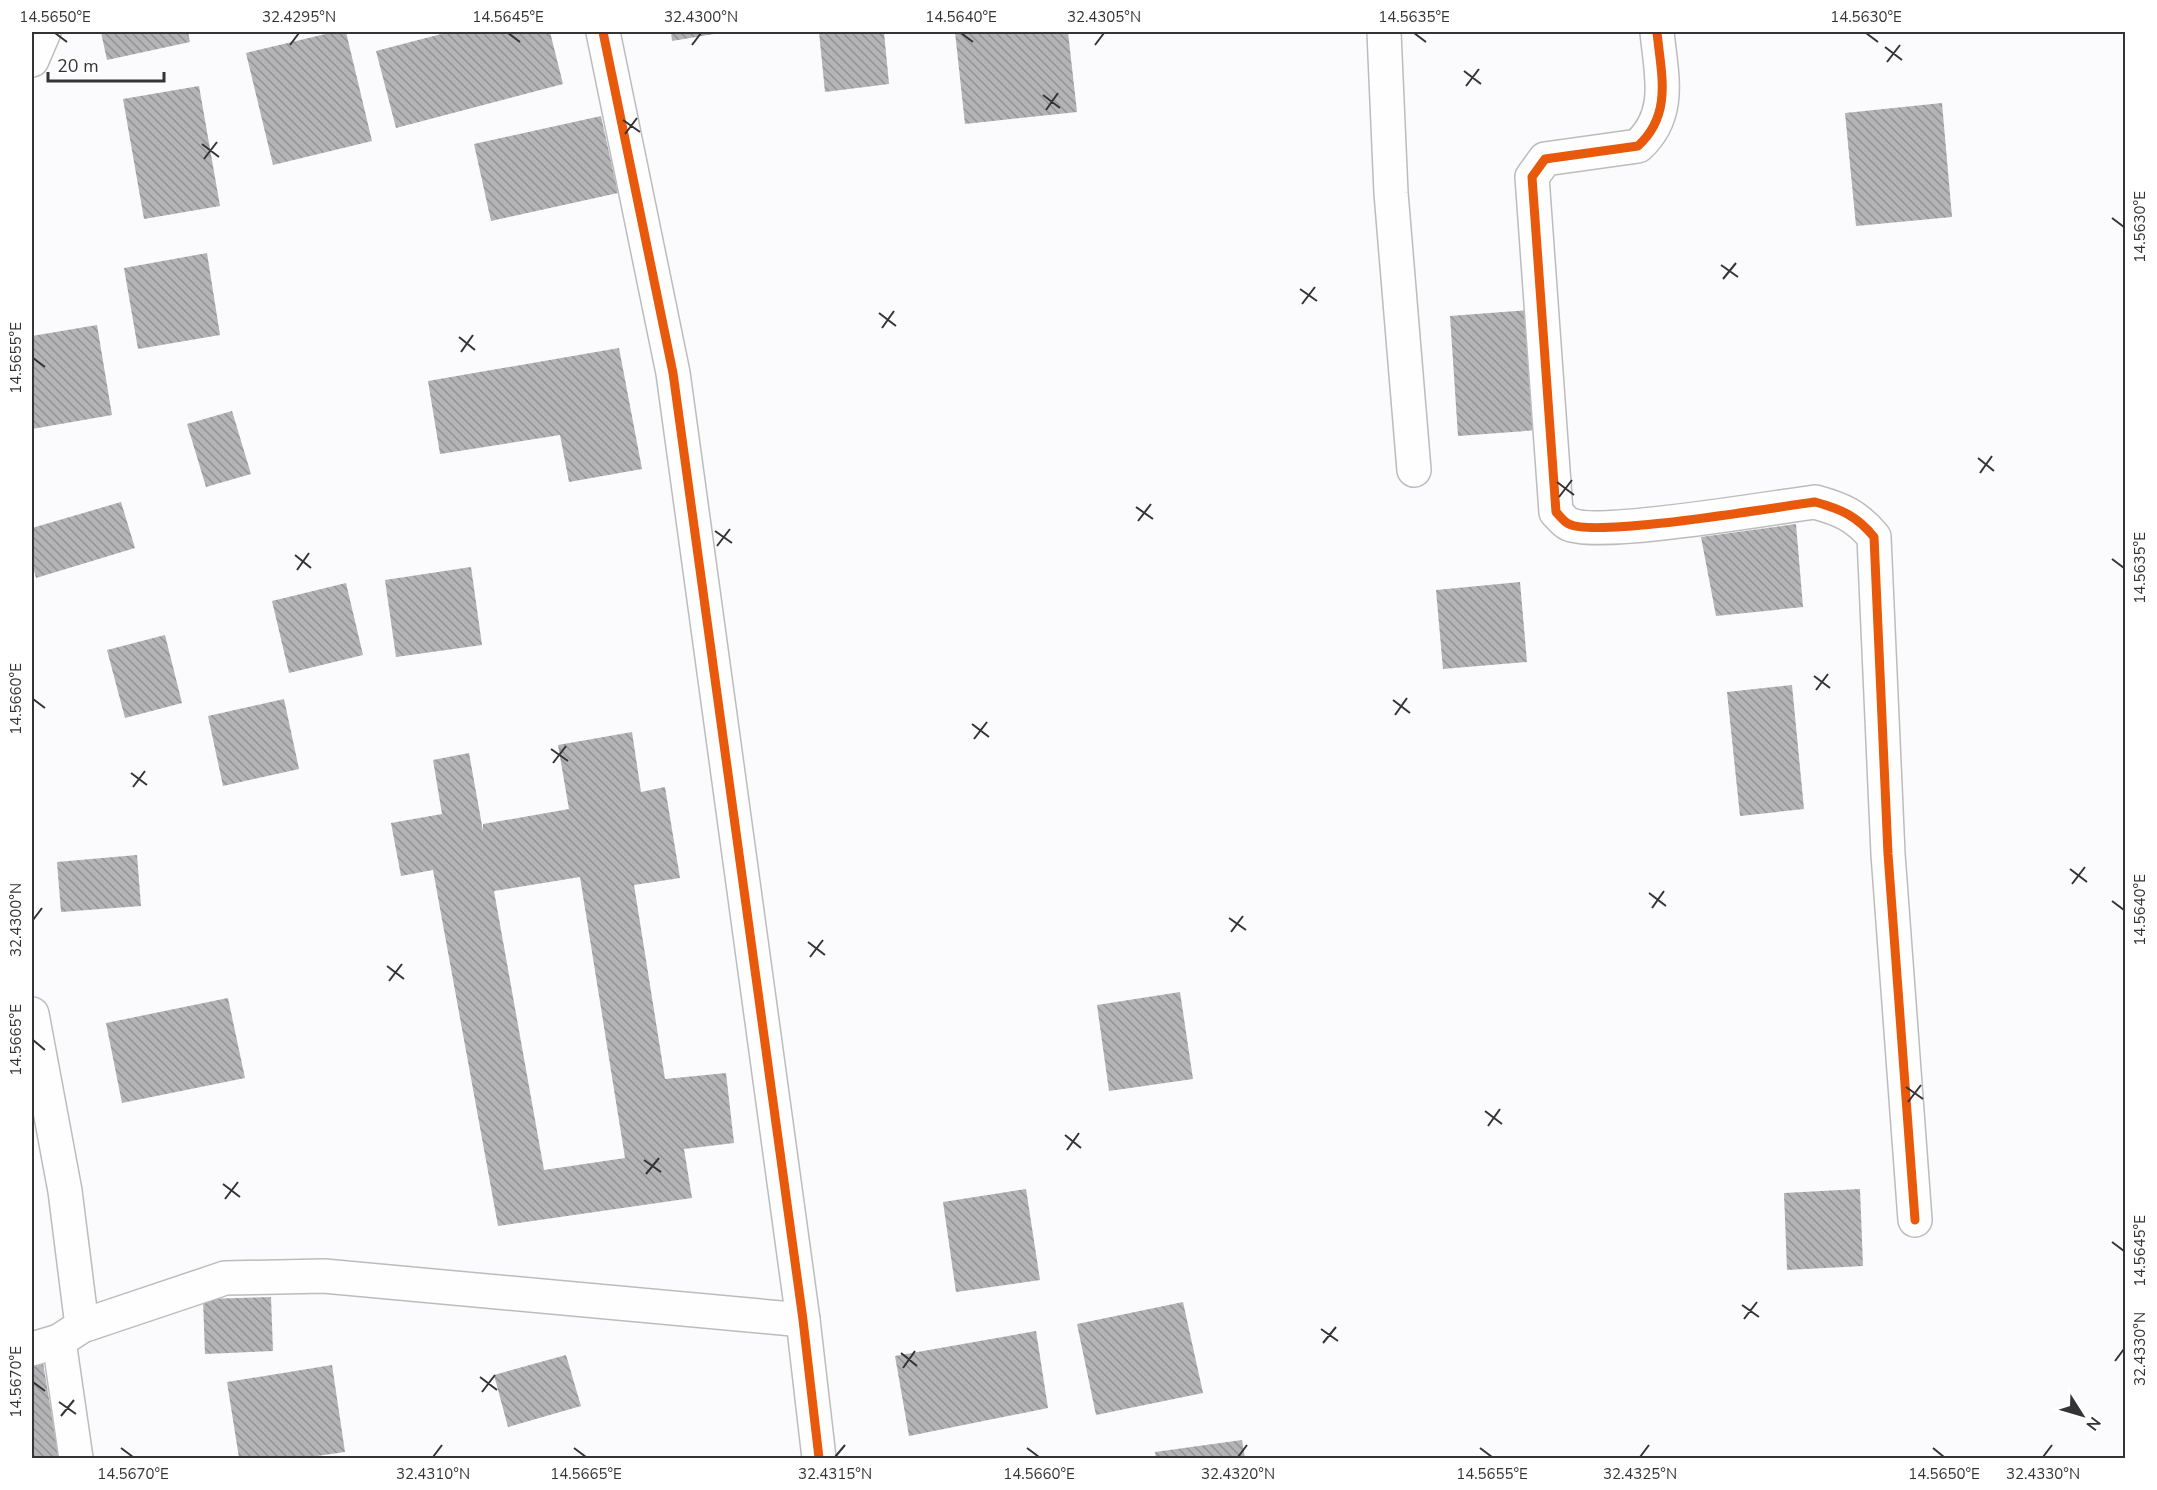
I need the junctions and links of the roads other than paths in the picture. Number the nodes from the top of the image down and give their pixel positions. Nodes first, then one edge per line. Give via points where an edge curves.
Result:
1 (44, 32) edge
2 (603, 32) edge
3 (1384, 32) edge
4 (1658, 32) edge
5 (32, 60) edge
6 (1414, 470) dead end
7 (32, 1014) edge
8 (1915, 1220) dead end
9 (803, 1320) junction
10 (58, 1338) edge
11 (76, 1458) edge
12 (819, 1458) edge

1 - 5 street
2 - 9 street via 673,373
3 - 6 street via 1391,193
4 - 8 street via 1661,110 1648,136 1638,146 1545,159 1532,177 1556,512 1569,524 1589,528 1815,502 1860,519 1874,537 1888,854
7 - 10 street via 65,1191
9 - 10 street via 324,1276 225,1278
9 - 12 street
10 - 11 street

